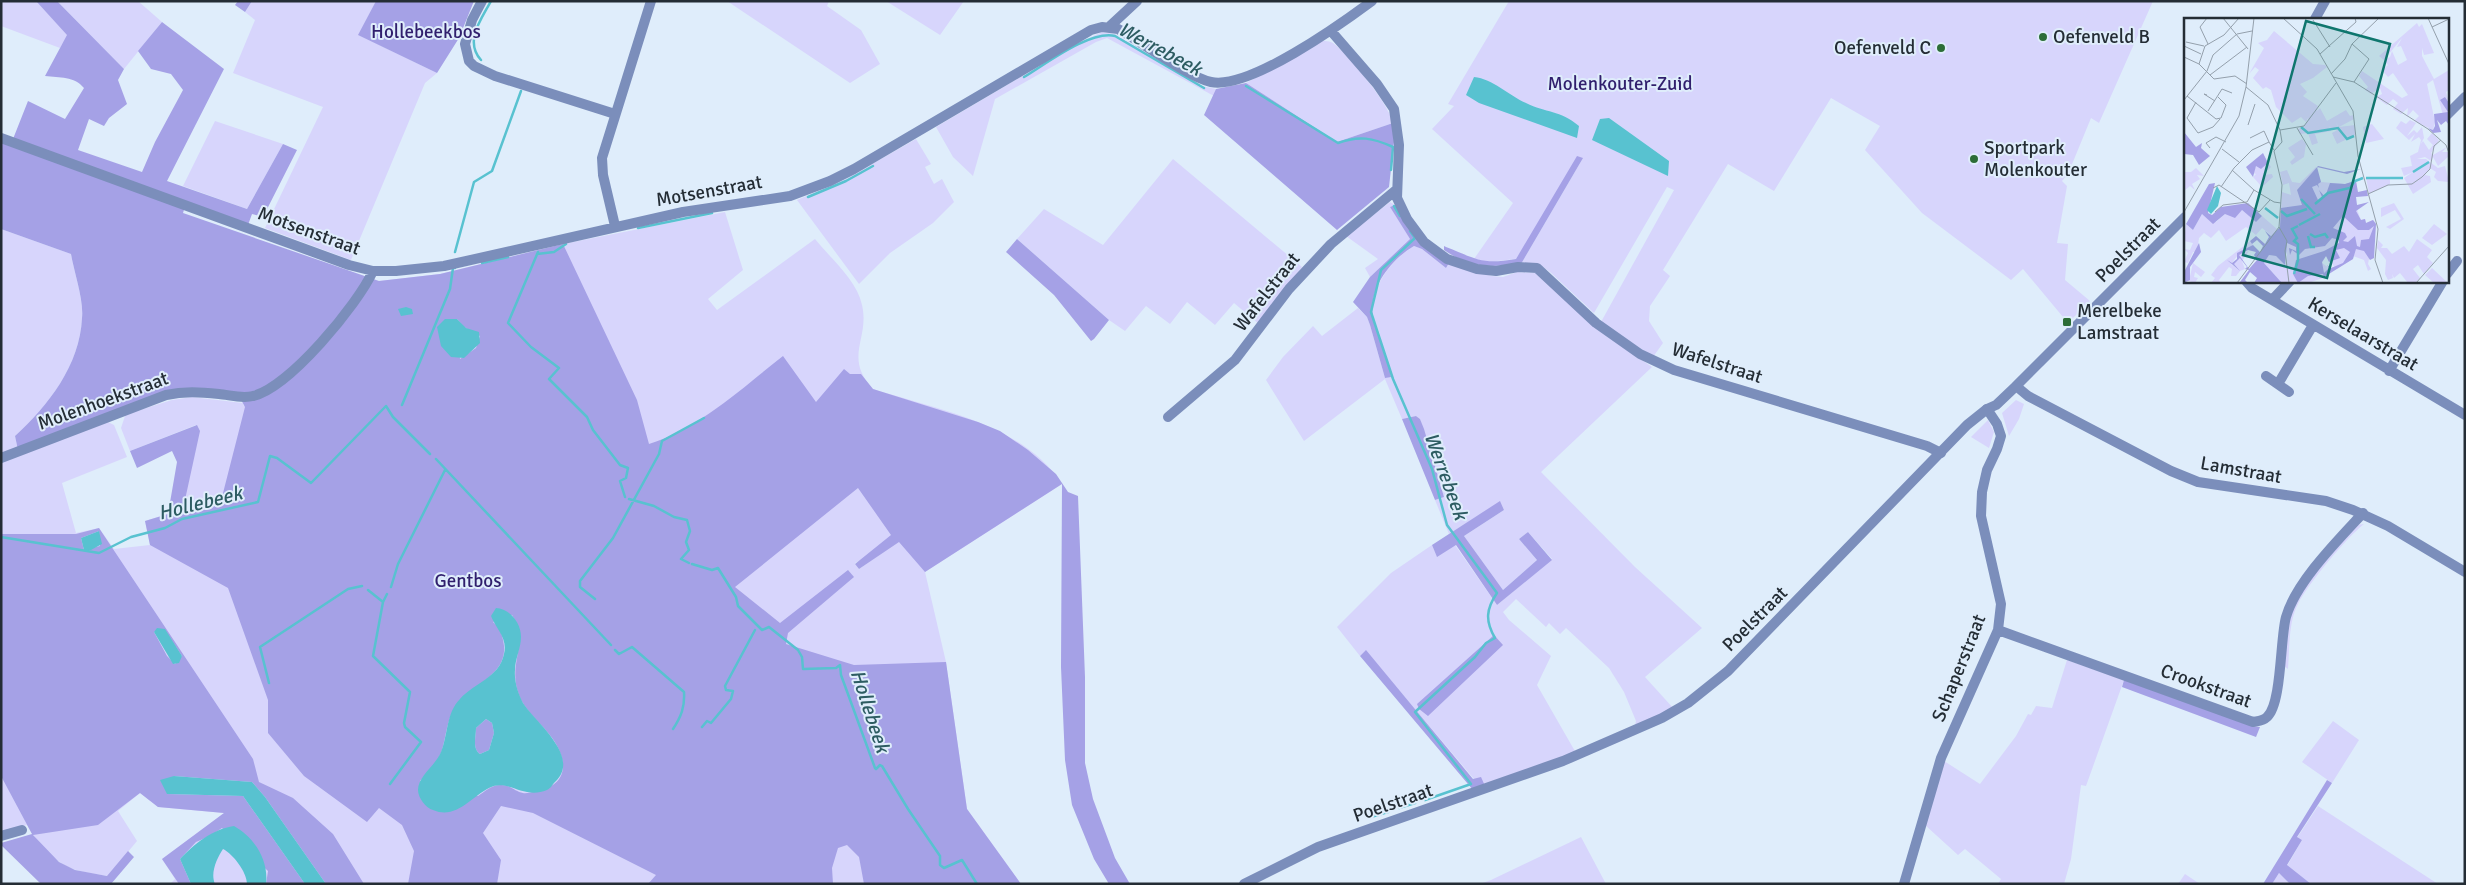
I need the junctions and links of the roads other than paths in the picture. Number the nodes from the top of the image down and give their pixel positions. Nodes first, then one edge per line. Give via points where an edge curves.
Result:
1 (482, 1) edge
2 (651, 1) edge
3 (1137, 1) edge
4 (1372, 1) edge
5 (2325, 1) edge
6 (2316, 18) edge
7 (1108, 27) junction
8 (1331, 31) junction
9 (2462, 103) edge
10 (615, 114) junction
11 (2448, 114) edge
12 (1, 138) edge
13 (1396, 190) junction
14 (2184, 219) edge
15 (615, 226) junction
16 (2457, 261) dead end
17 (373, 271) junction
18 (2448, 273) edge
19 (2247, 282) edge
20 (2289, 282) edge
21 (2442, 282) edge
22 (2273, 300) junction
23 (2313, 325) junction
24 (2390, 371) junction
25 (2266, 376) dead end
26 (2278, 384) junction
27 (2016, 386) junction
28 (2290, 392) dead end
29 (1987, 409) junction
30 (2465, 416) edge
31 (1168, 418) dead end
32 (1941, 453) junction
33 (1, 458) edge
34 (2363, 513) junction
35 (2465, 572) edge
36 (1998, 630) junction
37 (22, 830) dead end
38 (1, 836) edge
39 (1244, 884) edge
40 (1904, 884) edge

1 - 10 street via 465,44 474,66 495,76
2 - 10 street
3 - 7 street
4 - 8 street
5 - 6 street
7 - 8 street via 1132,37 1201,79 1220,83 1257,71
7 - 15 street, Motsenstraat via 1091,30 854,168 814,187 790,196 724,204
8 - 13 street, Wafelstraat via 1394,109 1400,145
9 - 11 street
10 - 15 street via 602,166
12 - 17 street, Motsenstraat
13 - 31 street, Wafelstraat via 1331,244 1289,289 1235,360
13 - 32 street, Wafelstraat via 1407,219 1435,252 1463,265 1485,270 1538,268 1596,323 1640,354 1674,370
14 - 27 street, Poelstraat
15 - 17 street, Motsenstraat via 444,266
16 - 18 street
17 - 33 street, Molenhoekstraat via 366,286 313,351 280,381 259,394 244,397 183,392 166,395
19 - 22 street, Kerselaarstraat
20 - 22 street
21 - 24 street
22 - 23 street, Kerselaarstraat
23 - 24 street, Kerselaarstraat
23 - 26 street
24 - 30 street, Kerselaarstraat
25 - 26 street
26 - 28 street
27 - 29 street, Poelstraat
27 - 34 street, Lamstraat via 2028,396 2198,482 2326,501
29 - 32 street, Poelstraat
29 - 36 street, Schaperstraat via 1997,424 2000,436 1984,485 1980,516 2001,604
32 - 39 street, Poelstraat via 1728,671 1688,703 1662,718 1563,761 1318,847
34 - 35 street, Lamstraat
34 - 36 street, Crookstraat via 2305,581 2291,604 2276,692 2269,714 2260,721 2253,722
36 - 40 street, Schaperstraat via 1941,758
37 - 38 street

